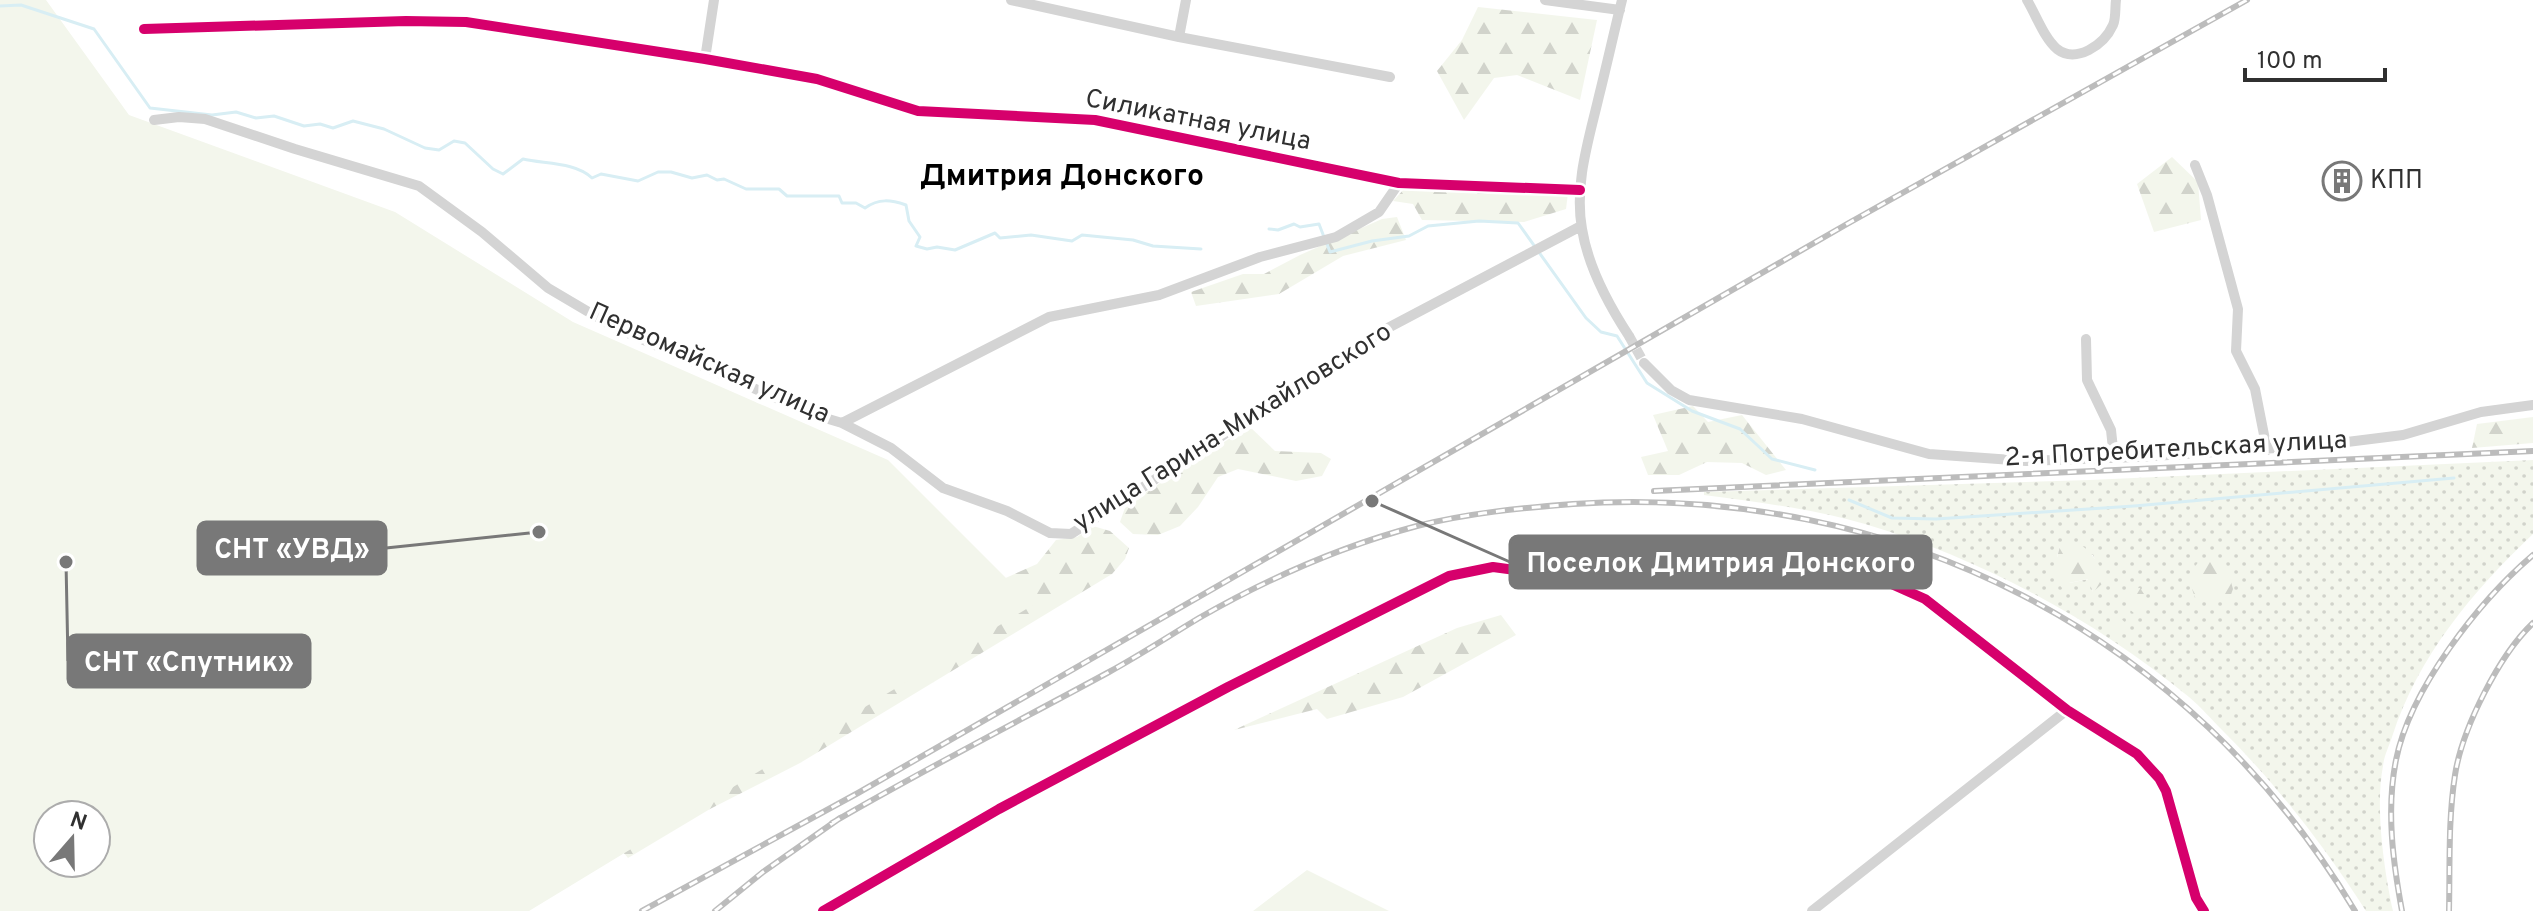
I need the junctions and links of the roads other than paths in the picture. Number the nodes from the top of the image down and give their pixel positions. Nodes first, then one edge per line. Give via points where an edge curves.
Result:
1 (714, 0) edge
2 (1011, 0) edge
3 (1186, 0) edge
4 (1545, 0) edge
5 (2027, 0) edge
6 (2116, 0) edge
7 (1024, 2) edge
8 (1621, 5) edge
9 (144, 29) dead end
10 (1179, 37) junction
11 (705, 59) junction
12 (1390, 77) dead end
13 (154, 120) dead end
14 (2195, 165) dead end
15 (1399, 183) junction
16 (1580, 190) junction
17 (1581, 226) junction
18 (1629, 336) tunnel mouth
19 (2086, 339) dead end
20 (1644, 363) tunnel mouth
21 (2533, 405) edge
22 (842, 423) junction
23 (2267, 450) junction
24 (2114, 458) junction
25 (2067, 710) junction
26 (2200, 910) edge
27 (823, 911) edge
28 (1812, 911) edge

1 - 11 street
2 - 7 street
3 - 10 street
4 - 8 street
5 - 6 street via 2054,47 2067,55 2096,45 2114,24
7 - 10 street
8 - 16 street
9 - 11 street, Силикатная улица via 466,22
10 - 12 street
11 - 15 street, Силикатная улица via 817,79 918,111 1095,120
13 - 22 street, Первомайская улица via 205,119 419,186 548,288 614,327
14 - 23 street via 2238,309 2236,351 2255,389
15 - 16 street, Силикатная улица
15 - 22 street, Первомайская улица via 1379,212 1336,237 1260,257 1159,295 1049,317
16 - 17 street
17 - 18 street via 1601,285
17 - 22 street, улица Гарина-Михайловского via 1386,329 1071,534 1050,533 943,488 891,448
19 - 24 street via 2087,380 2111,430
20 - 24 street, 2-я Потребительская улица via 1689,400 1802,419 1929,454 2026,461
21 - 23 street, 2-я Потребительская улица via 2481,412 2403,435
23 - 24 street, 2-я Потребительская улица
25 - 26 street via 2137,754 2159,778
25 - 27 street via 1925,599 1878,578 1775,553 1669,557 1583,572 1477,569 1449,576 1228,687 999,809
25 - 28 street

